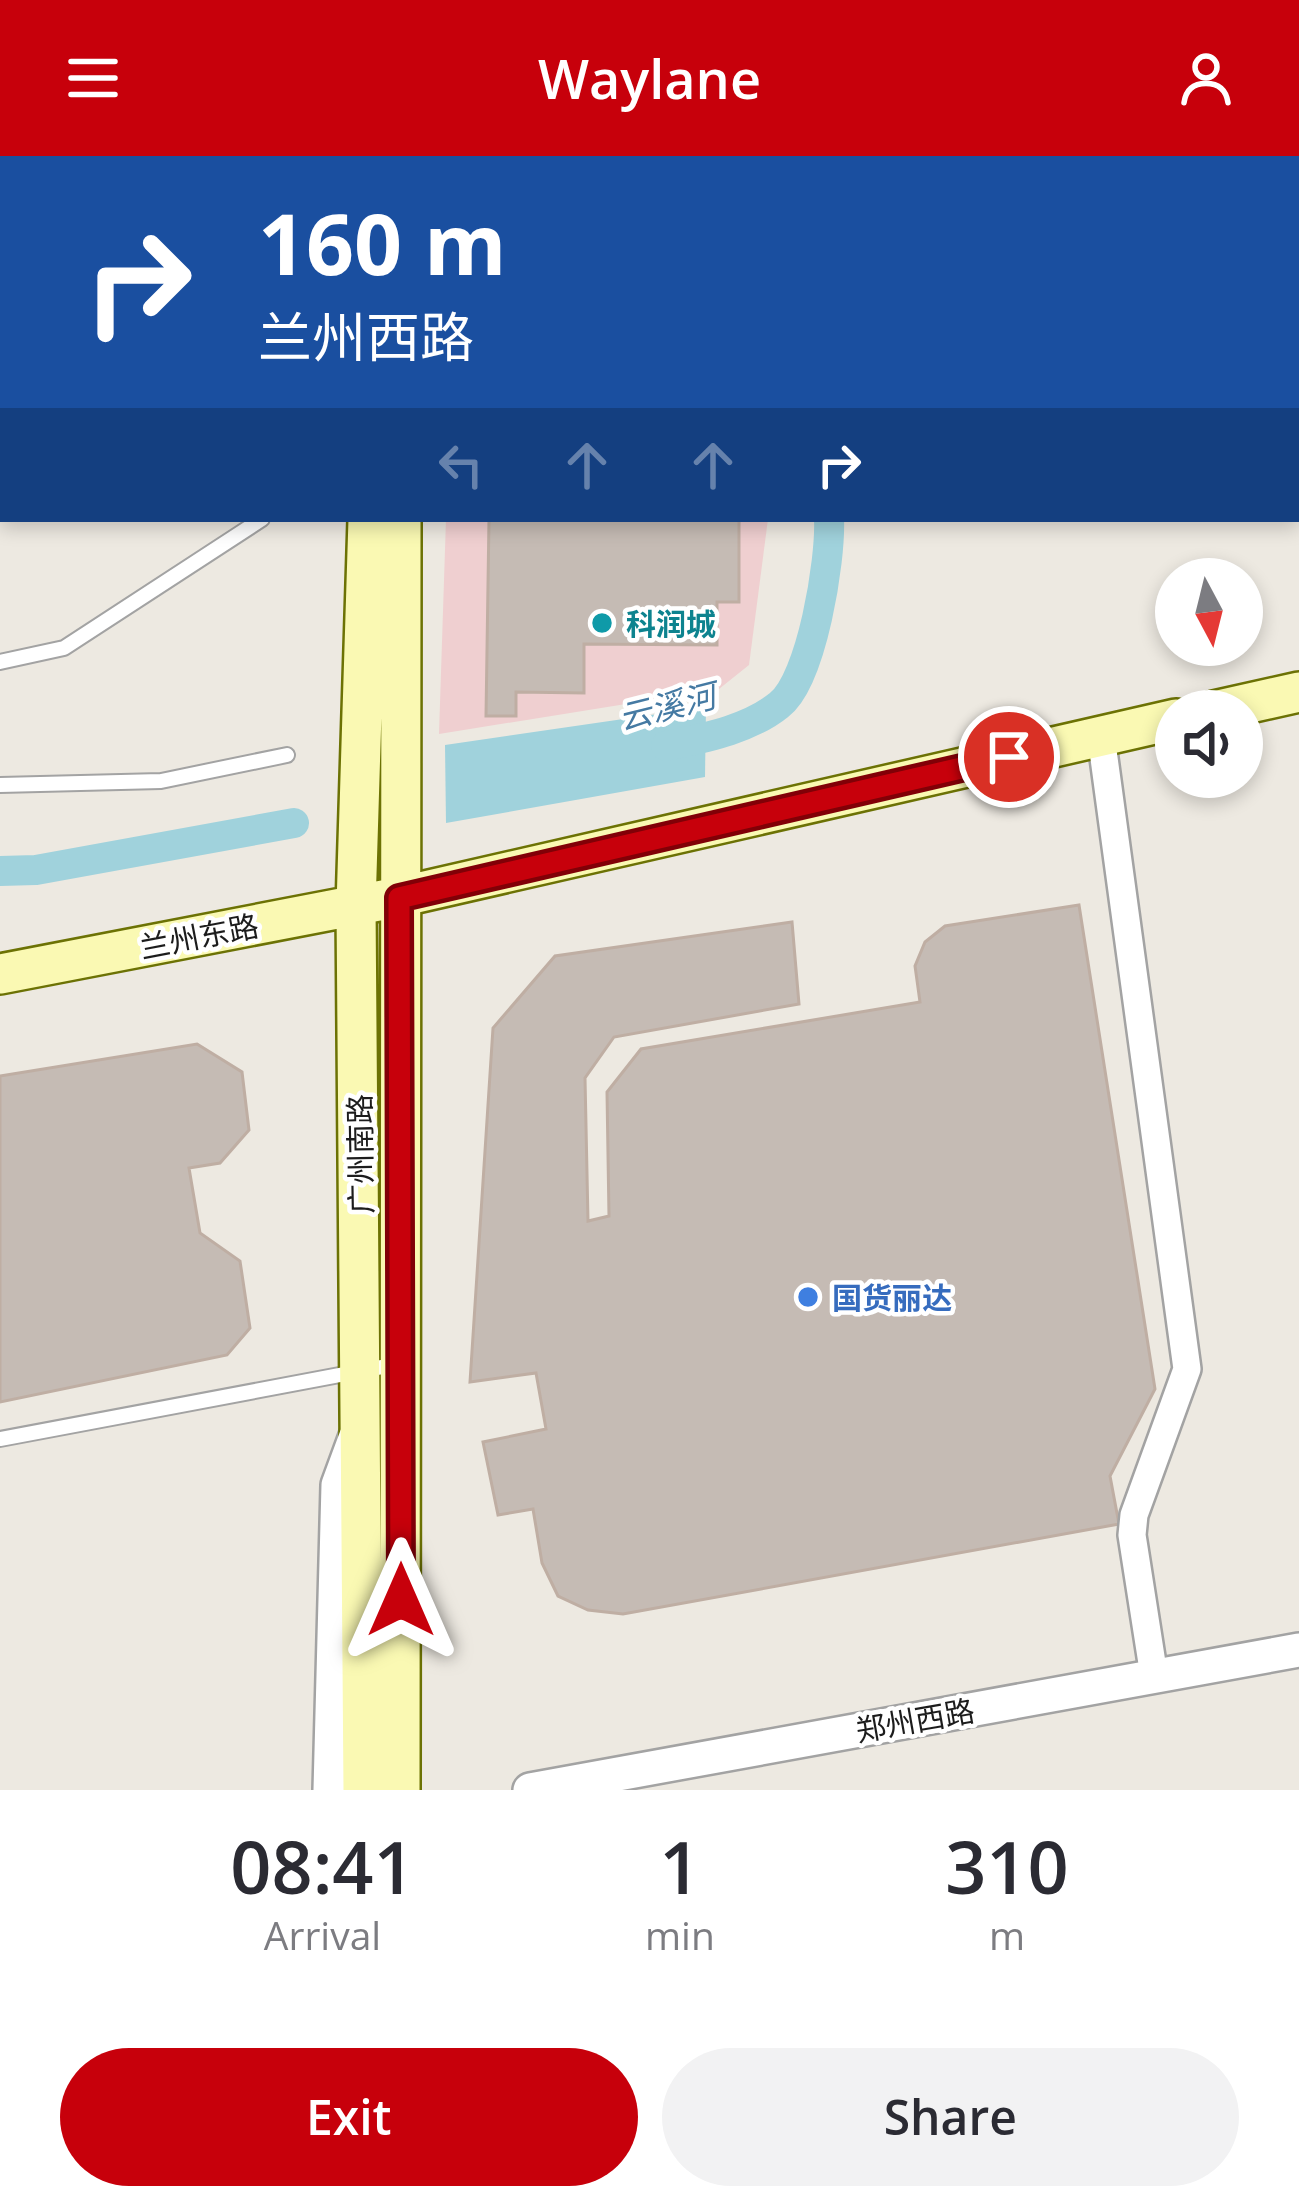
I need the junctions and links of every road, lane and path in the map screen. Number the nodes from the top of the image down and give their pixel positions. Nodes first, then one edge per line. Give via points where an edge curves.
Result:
1 (257, 522) edge
2 (368, 522) edge
3 (401, 522) edge
4 (0, 662) edge
5 (1299, 692) edge
6 (1263, 700) edge
7 (1155, 724) edge
8 (1101, 736) junction
9 (286, 754) dead end
10 (0, 785) edge
11 (399, 898) junction
12 (356, 906) junction
13 (0, 974) edge
14 (403, 1363) junction
15 (362, 1370) junction
16 (363, 1417) junction
17 (0, 1439) edge
18 (1299, 1650) edge
19 (1154, 1676) junction
20 (330, 1790) edge
21 (363, 1790) edge
22 (400, 1790) edge
23 (530, 1790) edge

1 - 4 lane via 64,648
2 - 12 main road, 广州南路
3 - 11 main road, 广州南路
5 - 6 main road
7 - 8 main road, 兰州东路
8 - 11 main road, 兰州东路
8 - 19 street via 1187,1369 1134,1515
9 - 10 lane via 161,782
11 - 12 main road, 兰州东路
11 - 14 main road, 广州南路
12 - 13 main road, 兰州东路
12 - 15 main road, 广州南路
14 - 15 lane
14 - 22 main road, 广州南路
15 - 16 main road, 广州南路
15 - 17 lane
16 - 20 street via 338,1485
16 - 21 main road, 广州南路
18 - 19 street, 郑州西路
19 - 23 street, 郑州西路

